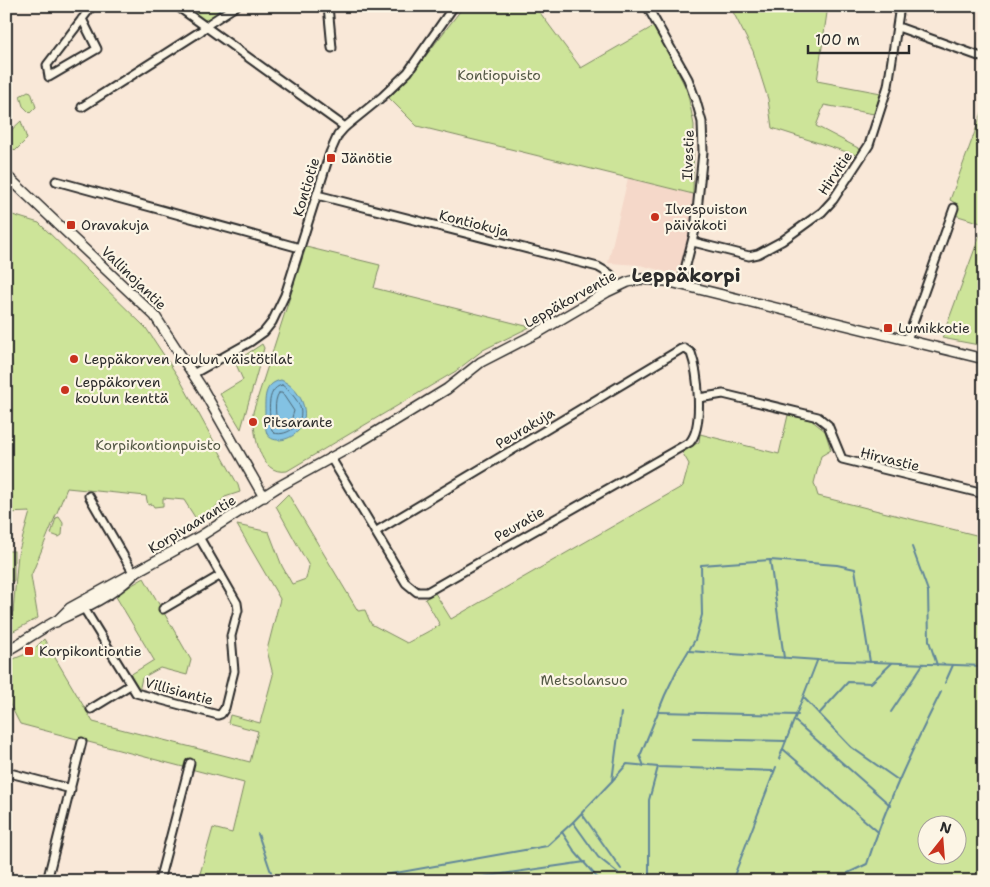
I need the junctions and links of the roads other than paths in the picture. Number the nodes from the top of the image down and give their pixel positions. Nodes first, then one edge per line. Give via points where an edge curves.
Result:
1 (92, 6) edge
2 (178, 6) edge
3 (236, 6) edge
4 (328, 6) edge
5 (454, 6) edge
6 (647, 6) edge
7 (900, 6) edge
8 (82, 19) junction
9 (205, 27) junction
10 (898, 27) junction
11 (332, 48) dead end
12 (984, 58) edge
13 (82, 106) dead end
14 (345, 127) junction
15 (6, 175) edge
16 (56, 181) dead end
17 (317, 195) junction
18 (954, 208) dead end
19 (693, 242) junction
20 (300, 248) junction
21 (681, 285) junction
22 (618, 286) junction
23 (906, 340) junction
24 (688, 350) joint
25 (984, 360) edge
26 (194, 374) junction
27 (699, 398) junction
28 (331, 458) junction
29 (984, 494) edge
30 (89, 496) dead end
31 (264, 497) junction
32 (376, 532) junction
33 (198, 537) junction
34 (134, 574) junction
35 (221, 576) junction
36 (82, 605) junction
37 (163, 609) dead end
38 (6, 651) edge
39 (130, 685) junction
40 (90, 709) dead end
41 (82, 742) dead end
42 (190, 763) dead end
43 (6, 772) edge
44 (71, 789) junction
45 (47, 881) edge
46 (159, 881) edge

1 - 8 street
2 - 9 street
3 - 9 street
4 - 11 street
5 - 14 street, Kontiotie via 408,72
6 - 19 street, Ilvestie via 688,79 702,122 703,152
7 - 10 street, Hirvitie
8 - 8 street via 47,65 49,77 97,49
9 - 13 street
9 - 14 street
10 - 12 street
10 - 19 street, Hirvitie via 888,86 869,145 822,212 758,254 749,256
14 - 17 street, Kontiotie via 334,144
15 - 26 street, Vallinojantie via 155,316
16 - 20 street
17 - 20 street, Kontiotie
17 - 22 street, Kontiokuja via 598,267 610,274
18 - 23 street
19 - 21 street, Ilvestie
20 - 26 street, Kontiotie via 278,312 268,327 250,342
21 - 22 street, Leppäkorventie via 641,279
21 - 23 street, Leppäkorventie
22 - 28 street, Leppäkorventie via 481,362 447,389
23 - 25 street, Leppäkorventie
24 - 27 street, Peuratie via 693,358
24 - 32 street, Peurakuja via 681,349
26 - 31 street, Vallinojantie
27 - 29 street, Hirvastie via 723,394 818,417 828,424 842,459
27 - 32 street, Peuratie via 694,438 690,442 427,592 417,592 406,583
28 - 31 street, Leppäkorventie
28 - 32 street, Peuratie
30 - 34 street
31 - 33 street, Korpivaarantie
33 - 34 street, Korpivaarantie
33 - 35 street, Villisiantie
34 - 36 street, Korpivaarantie via 125,584
35 - 37 street
35 - 39 street, Villisiantie via 238,606 231,636 234,671 221,714 139,695
36 - 38 street, Korpivaarantie via 73,615
36 - 39 street, Villisiantie
39 - 40 street
41 - 44 street
42 - 46 street
43 - 44 street
44 - 45 street

